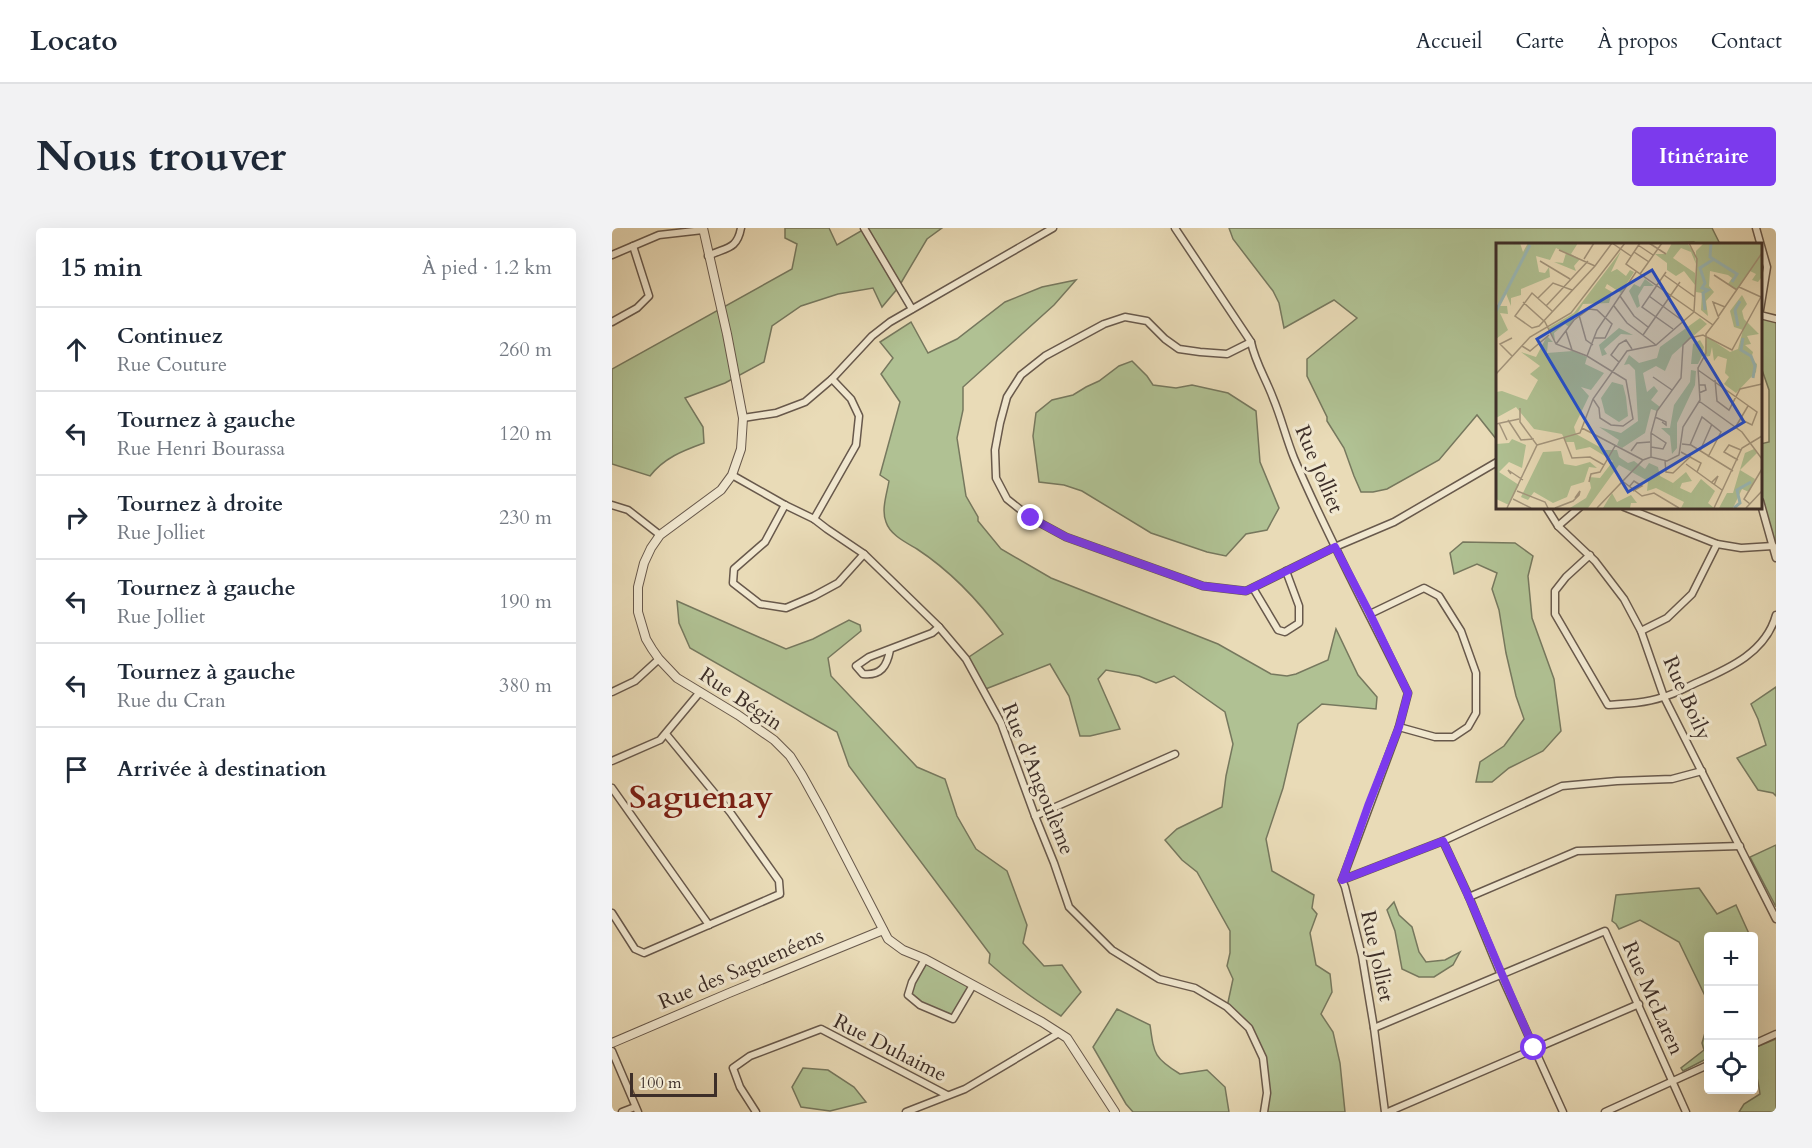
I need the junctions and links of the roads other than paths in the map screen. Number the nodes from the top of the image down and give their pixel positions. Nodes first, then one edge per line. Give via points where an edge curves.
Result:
1 (741, 228) edge
2 (864, 228) edge
3 (1053, 228) edge
4 (1175, 228) edge
5 (1756, 228) edge
6 (703, 229) edge
7 (1760, 243) edge
8 (633, 246) junction
9 (1761, 246) edge
10 (612, 255) edge
11 (708, 256) junction
12 (1761, 304) edge
13 (912, 309) junction
14 (1761, 315) edge
15 (1776, 319) edge
16 (612, 322) edge
17 (1251, 342) junction
18 (832, 379) junction
19 (743, 418) junction
20 (1496, 463) edge
21 (732, 476) junction
22 (1761, 504) edge
23 (612, 505) edge
24 (785, 505) junction
25 (1547, 508) edge
26 (1579, 508) edge
27 (1627, 508) edge
28 (814, 519) junction
29 (1557, 526) junction
30 (660, 535) junction
31 (1717, 543) junction
32 (1773, 546) junction
33 (1335, 547) junction
34 (864, 554) junction
35 (1590, 555) junction
36 (1776, 558) edge
37 (1286, 571) junction
38 (1252, 588) junction
39 (1370, 614) junction
40 (1776, 615) edge
41 (939, 627) junction
42 (1641, 631) junction
43 (890, 650) junction
44 (659, 659) junction
45 (612, 692) edge
46 (700, 692) junction
47 (1664, 697) junction
48 (1399, 727) junction
49 (666, 734) junction
50 (1175, 754) dead end
51 (612, 761) edge
52 (1702, 771) junction
53 (612, 788) edge
54 (1035, 816) junction
55 (1443, 841) junction
56 (1740, 846) junction
57 (1342, 880) junction
58 (1469, 897) junction
59 (612, 913) edge
60 (1776, 919) edge
61 (709, 925) junction
62 (883, 930) junction
63 (865, 937) junction
64 (888, 939) junction
65 (925, 959) junction
66 (1501, 975) junction
67 (973, 985) junction
68 (1639, 1004) junction
69 (1374, 1028) junction
70 (1059, 1033) junction
71 (1776, 1034) edge
72 (1758, 1042) edge
73 (612, 1043) edge
74 (1534, 1048) junction
75 (612, 1051) edge
76 (1704, 1067) edge
77 (1672, 1081) junction
78 (947, 1095) junction
79 (636, 1110) edge
80 (622, 1112) edge
81 (756, 1112) edge
82 (906, 1112) edge
83 (1114, 1112) edge
84 (1264, 1112) edge
85 (1387, 1112) edge
86 (1563, 1112) edge
87 (1605, 1112) edge
88 (1686, 1112) edge

1 - 11 street via 732,246
2 - 13 street
3 - 13 street
4 - 17 street, Rue Jolliet
5 - 7 street
6 - 8 street via 659,235
6 - 11 street, Rue Bégin
8 - 10 street
8 - 16 street via 649,296
9 - 12 street via 1767,267
11 - 19 street, Rue Bégin
13 - 18 street via 872,336
14 - 15 street
17 - 33 street, Rue Jolliet via 1294,457
17 - 38 street via 1227,354 1200,352 1179,349 1147,321 1125,316 1104,324 1045,356 1021,375 1007,397 995,450 996,478 1007,499 1066,537 1203,586 1246,591
18 - 19 street via 805,402 776,413
18 - 28 street via 851,399 859,416 856,445
19 - 21 street, Rue Bégin via 741,449
20 - 33 street via 1394,522
21 - 24 street, Rue d'Angoulème
21 - 30 street, Rue Bégin via 721,490
22 - 32 street
23 - 30 street via 628,510
24 - 28 street, Rue d'Angoulème
24 - 34 street via 765,542 735,569 733,583 760,604 786,608 814,596 838,583
25 - 29 street, Rue Boily
26 - 29 street
27 - 31 street
28 - 34 street, Rue d'Angoulème
29 - 35 street, Rue Boily
30 - 44 street, Rue Bégin via 644,563 638,587 638,612 646,639
31 - 32 street via 1741,549
31 - 42 street via 1692,594 1667,618
32 - 36 street
33 - 37 street
33 - 39 street, Rue Jolliet
34 - 41 street, Rue d'Angoulème
35 - 42 street, Rue Boily via 1624,599
35 - 47 street via 1555,591 1556,614 1608,705
37 - 38 street
37 - 38 street via 1299,606 1299,622 1285,632 1278,630
39 - 48 street, Rue Jolliet via 1408,693
39 - 48 street via 1424,588 1439,596 1461,631 1476,673 1476,713 1468,728 1452,737 1435,737
40 - 47 street via 1756,649 1734,666
41 - 43 street
41 - 54 street, Rue d'Angoulème via 966,659 1001,723
42 - 47 street, Rue Boily
43 - 43 street via 869,657 856,666 863,674 873,675 884,668
44 - 45 street via 635,681
44 - 46 street, Rue Bégin via 677,678
46 - 49 street
46 - 62 street, Rue Bégin via 774,740 790,756
47 - 52 street, Rue Boily
48 - 57 street, Rue Jolliet
49 - 51 street
49 - 61 street via 730,812 779,881 780,894
50 - 54 street
52 - 55 street via 1672,779 1562,786
52 - 56 street, Rue Boily
53 - 61 street
54 - 84 street, Rue d'Angoulème via 1069,907 1112,950 1159,979 1195,988 1227,1007 1249,1028 1263,1058 1268,1093
55 - 57 street
55 - 58 street
56 - 58 street via 1577,851
56 - 60 street, Rue Boily
57 - 69 street, Rue Jolliet via 1362,956
58 - 66 street
59 - 61 street via 635,949 644,953
62 - 63 street, Rue des Saguenéens
62 - 64 street, Rue Bégin
63 - 64 street
63 - 73 street, Rue des Saguenéens
64 - 65 street
65 - 67 street
65 - 67 street via 908,995 920,1005 953,1019
66 - 68 street, Rue McLaren via 1605,931
66 - 69 street
66 - 74 street
67 - 70 street
68 - 74 street
68 - 77 street, Rue McLaren
69 - 85 street, Rue Jolliet
70 - 78 street
70 - 83 street via 1077,1052
71 - 72 street
74 - 85 street
74 - 86 street
75 - 79 street
76 - 77 street
77 - 87 street
77 - 88 street, Rue McLaren
78 - 81 street, Rue Duhaime via 821,1029 750,1056 733,1068
78 - 82 street
79 - 80 street

